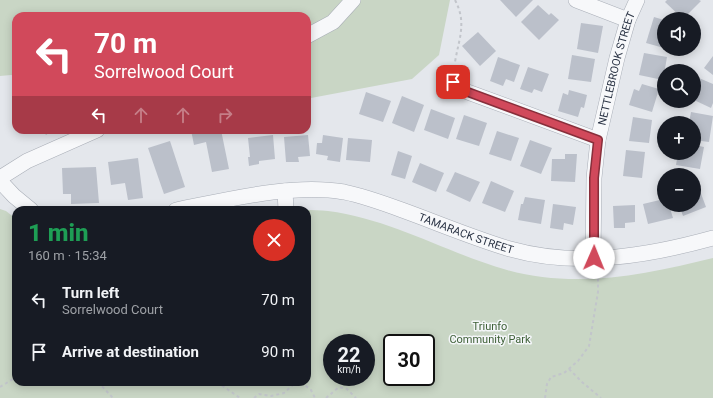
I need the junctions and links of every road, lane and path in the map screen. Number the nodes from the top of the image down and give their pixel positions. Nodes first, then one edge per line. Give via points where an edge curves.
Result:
1 (353, 0) edge
2 (455, 0) edge
3 (576, 0) edge
4 (637, 0) edge
5 (628, 20) junction
6 (311, 34) edge
7 (455, 62) dead end
8 (453, 82) dead end
9 (88, 134) edge
10 (598, 140) junction
11 (0, 178) edge
12 (0, 181) edge
13 (285, 191) junction
14 (222, 201) junction
15 (26, 206) edge
16 (196, 206) edge
17 (214, 206) edge
18 (286, 206) edge
19 (713, 238) edge
20 (594, 258) junction
21 (598, 275) dead end
22 (569, 369) junction
23 (12, 380) edge
24 (102, 386) edge
25 (223, 386) edge
26 (292, 386) edge
27 (306, 386) edge
28 (0, 387) edge
29 (113, 398) edge
30 (240, 398) edge
31 (254, 398) edge
32 (315, 398) edge
33 (326, 398) edge
34 (356, 398) edge
35 (545, 398) edge
36 (601, 398) edge

1 - 6 street via 333,22
2 - 7 path via 460,10 462,25
3 - 5 street
4 - 5 street, NETTLEBROOK STREET
5 - 10 street, NETTLEBROOK STREET
8 - 10 street via 465,91
9 - 11 street via 27,161
10 - 20 street, NETTLEBROOK STREET via 594,178
12 - 15 street
13 - 14 street, TAMARACK STREET
13 - 18 street
13 - 20 street, TAMARACK STREET via 306,189 343,192 370,198 510,249 548,256
14 - 16 street, TAMARACK STREET
14 - 17 street, TAMARACK STREET
19 - 20 street, TAMARACK STREET via 621,257
21 - 22 path via 598,292 589,346
22 - 35 path via 551,377
22 - 36 path
23 - 28 path
24 - 29 path
25 - 30 path
26 - 31 path via 284,393 270,396 259,394
27 - 32 path
33 - 34 path via 339,387 347,389

